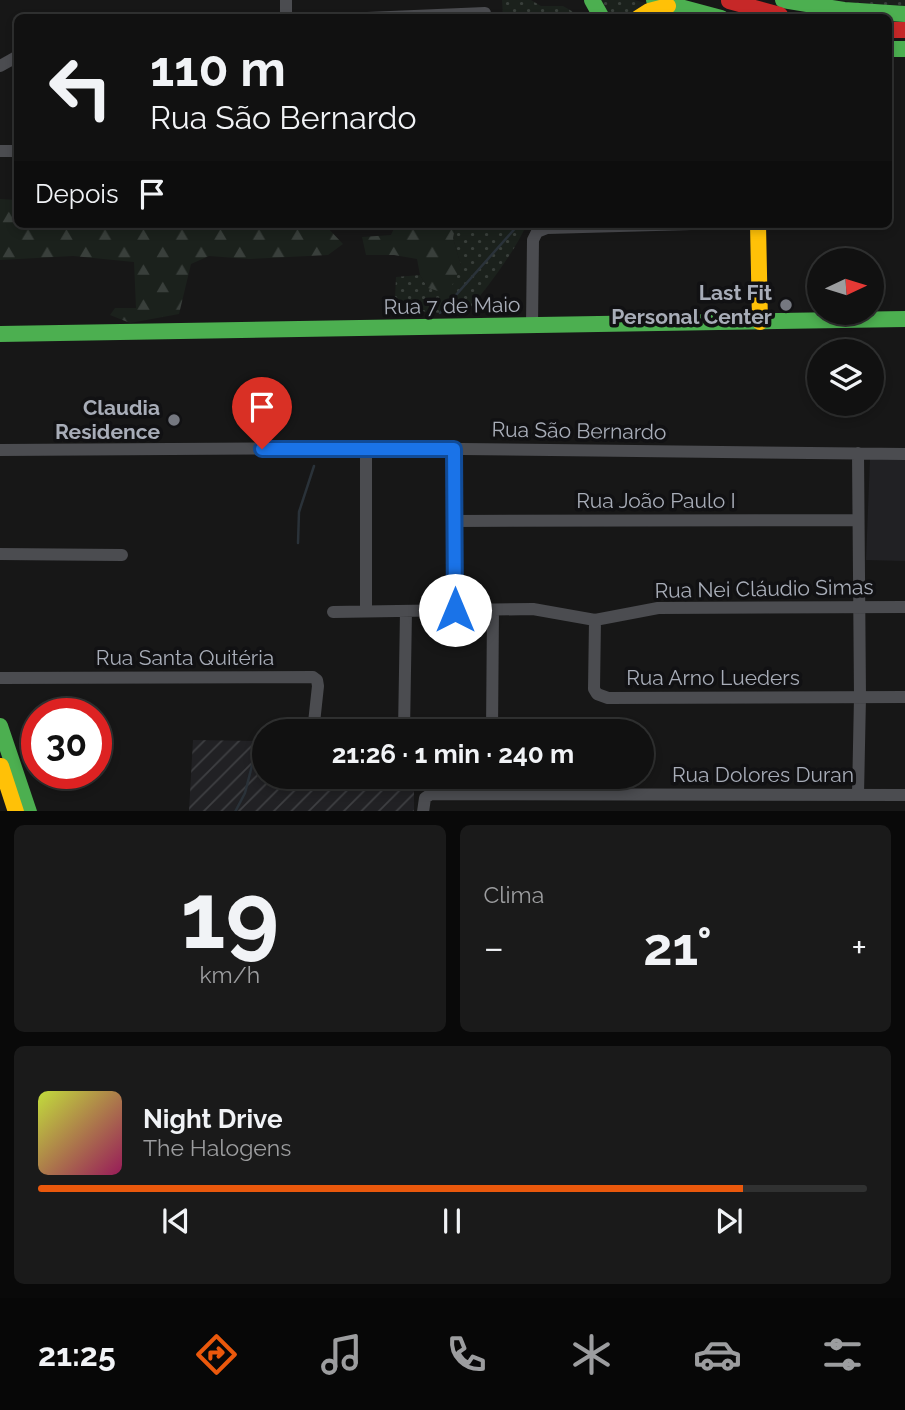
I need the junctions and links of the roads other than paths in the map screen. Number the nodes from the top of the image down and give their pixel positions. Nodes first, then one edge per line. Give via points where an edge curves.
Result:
1 (654, 0) edge
2 (727, 1) edge
3 (673, 5) junction
4 (786, 11) edge
5 (485, 13) dead end
6 (461, 14) edge
7 (644, 14) edge
8 (706, 14) edge
9 (905, 15) edge
10 (547, 228) edge
11 (758, 228) edge
12 (905, 319) edge
13 (760, 322) junction
14 (532, 325) junction
15 (0, 334) edge
16 (366, 448) junction
17 (454, 449) junction
18 (0, 450) edge
19 (858, 453) junction
20 (905, 454) edge
21 (858, 520) junction
22 (454, 521) junction
23 (0, 554) edge
24 (122, 555) dead end
25 (859, 607) junction
26 (905, 607) edge
27 (455, 610) junction
28 (493, 610) junction
29 (366, 611) junction
30 (406, 611) junction
31 (333, 612) dead end
32 (595, 620) junction
33 (0, 678) edge
34 (860, 697) junction
35 (905, 697) edge
36 (314, 719) edge
37 (404, 719) edge
38 (492, 719) edge
39 (0, 726) edge
40 (0, 763) edge
41 (858, 795) junction
42 (905, 795) edge
43 (16, 811) edge
44 (29, 811) edge
45 (423, 811) edge

1 - 3 street
2 - 4 street, bridge
3 - 7 street
3 - 8 street
4 - 9 street
5 - 6 street
10 - 14 street via 533,240
11 - 13 street
12 - 13 street, Rua 7 de Maio
13 - 14 street, Rua 7 de Maio
14 - 15 street, Rua 7 de Maio
16 - 17 street, Rua São Bernardo
16 - 18 street, Rua São Bernardo
16 - 29 street
17 - 19 street, Rua São Bernardo
17 - 22 street
19 - 20 street, Rua São Bernardo
19 - 21 street
21 - 22 street, Rua João Paulo I
21 - 25 street
22 - 27 street
23 - 24 street
25 - 26 street, Rua Nei Cláudio Simas
25 - 32 street, Rua Nei Cláudio Simas via 658,608
25 - 34 street
27 - 28 street, Rua Nei Cláudio Simas
27 - 30 street, Rua Nei Cláudio Simas
28 - 32 street, Rua Nei Cláudio Simas via 533,608
28 - 38 street
29 - 30 street, Rua Nei Cláudio Simas
29 - 31 street, Rua Nei Cláudio Simas
30 - 37 street
32 - 34 street, Rua Arno Lueders via 593,681 601,696
33 - 36 street, Rua Santa Quitéria via 313,677 318,686
34 - 35 street, Rua Arno Lueders
34 - 41 street
39 - 44 street
40 - 43 street
41 - 42 street, Rua Dolores Duran
41 - 45 street, Rua Dolores Duran via 431,794 425,798

